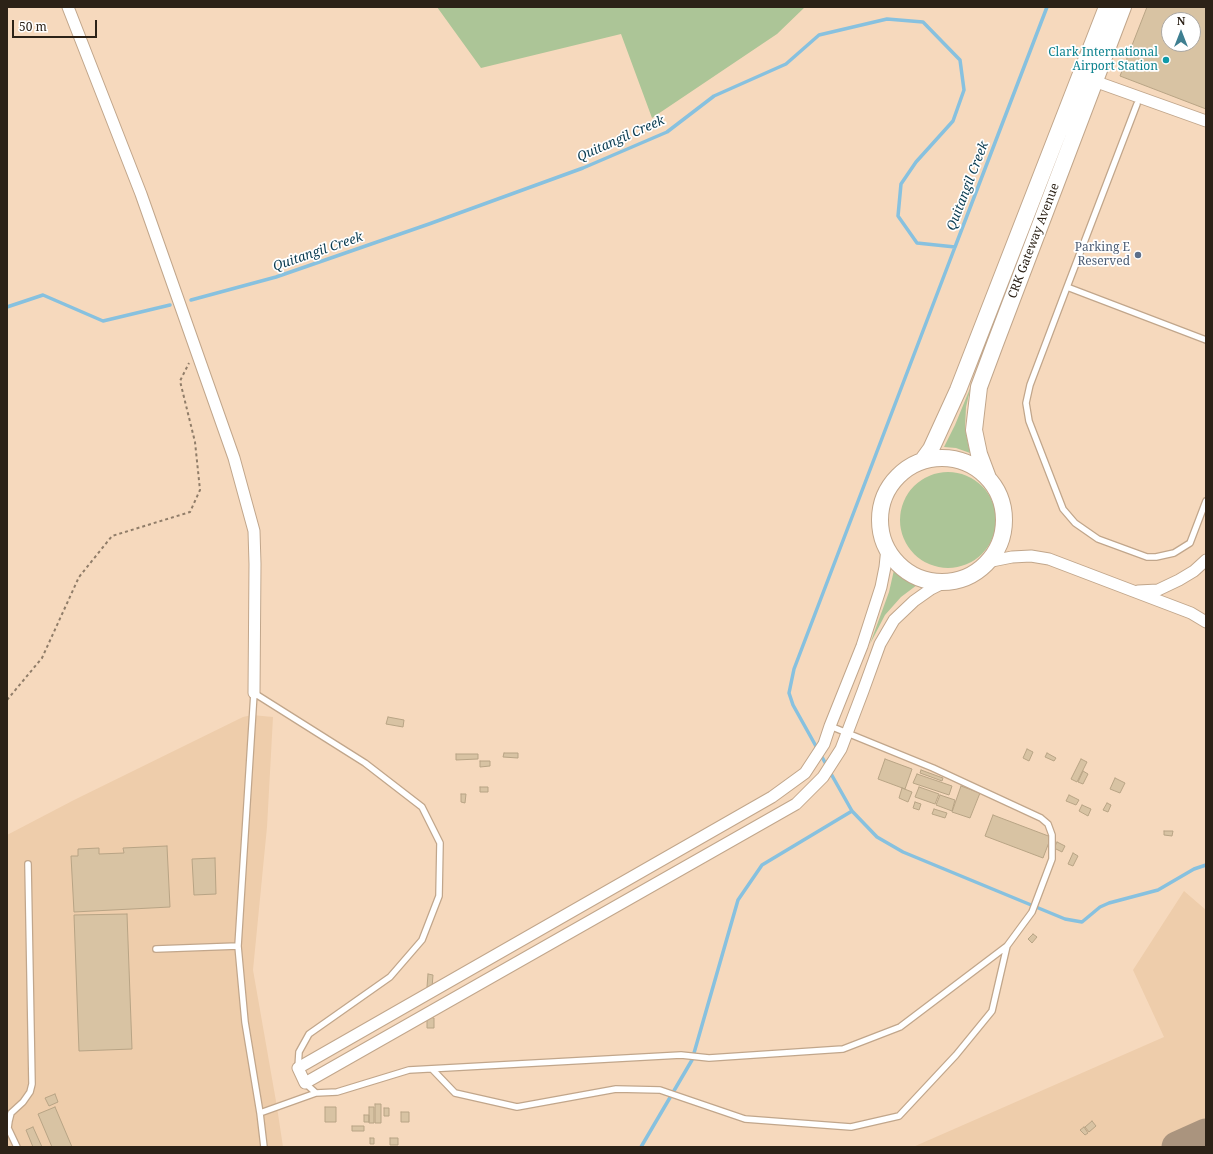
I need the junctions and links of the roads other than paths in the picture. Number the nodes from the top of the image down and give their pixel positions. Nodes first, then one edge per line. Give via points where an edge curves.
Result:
1 (68, 7) edge
2 (1107, 7) edge
3 (1123, 7) edge
4 (1088, 78) junction
5 (1137, 104) dead end
6 (1206, 122) edge
7 (1067, 287) junction
8 (1206, 340) edge
9 (923, 460) junction
10 (988, 478) junction
11 (1206, 501) edge
12 (887, 548) junction
13 (1206, 560) edge
14 (987, 562) junction
15 (947, 581) junction
16 (1134, 591) junction
17 (1191, 613) junction
18 (1206, 617) edge
19 (1206, 622) edge
20 (254, 693) junction
21 (830, 726) junction
22 (846, 733) junction
23 (28, 864) dead end
24 (238, 946) junction
25 (1007, 946) junction
26 (156, 949) dead end
27 (298, 1068) junction
28 (432, 1069) junction
29 (305, 1083) junction
30 (316, 1093) junction
31 (9, 1113) edge
32 (260, 1113) junction
33 (17, 1147) edge
34 (264, 1147) edge

1 - 20 street via 141,194 234,458 254,531
2 - 4 main road, CRK Gateway Avenue
3 - 4 main road, CRK Gateway Avenue
4 - 6 street
4 - 9 main road, CRK Gateway Avenue via 958,390 931,449
4 - 10 main road, CRK Gateway Avenue via 1079,122 980,387 974,430
5 - 7 lane
7 - 8 lane
7 - 11 lane via 1030,385 1026,403 1029,421 1063,509 1075,523 1098,539 1147,557 1156,557 1174,553 1190,542
9 - 10 main road via 958,460 974,467
9 - 12 main road via 902,472 884,496 880,513 881,531
10 - 14 main road via 998,493 1004,517 998,547
12 - 15 main road via 897,563 912,574 929,580
12 - 21 street via 885,568 873,612
13 - 16 street via 1194,571 1158,590
14 - 15 main road via 975,572
14 - 16 street via 1031,556 1049,559
15 - 22 street via 914,600 894,620 880,644
16 - 17 street
17 - 18 street
17 - 19 street
20 - 24 lane
20 - 27 lane via 365,763 422,807 440,843 439,896 422,940 390,977 309,1034 299,1052
21 - 22 lane
21 - 27 street via 824,744 805,773 772,797
22 - 25 lane via 933,768 1041,818 1048,824 1052,835 1052,859 1032,912
22 - 29 street via 841,749 823,778 796,804
23 - 31 lane via 32,1084 30,1092
24 - 26 lane
24 - 32 lane via 245,1022
25 - 28 lane via 900,1027 842,1049 709,1058 681,1055
25 - 28 lane via 992,1011 956,1055 899,1116 851,1127 745,1119 660,1090 616,1089 517,1107 455,1093
27 - 29 street
28 - 30 lane via 409,1070 337,1092
29 - 30 lane
30 - 32 lane
31 - 33 lane via 8,1128
32 - 34 lane

